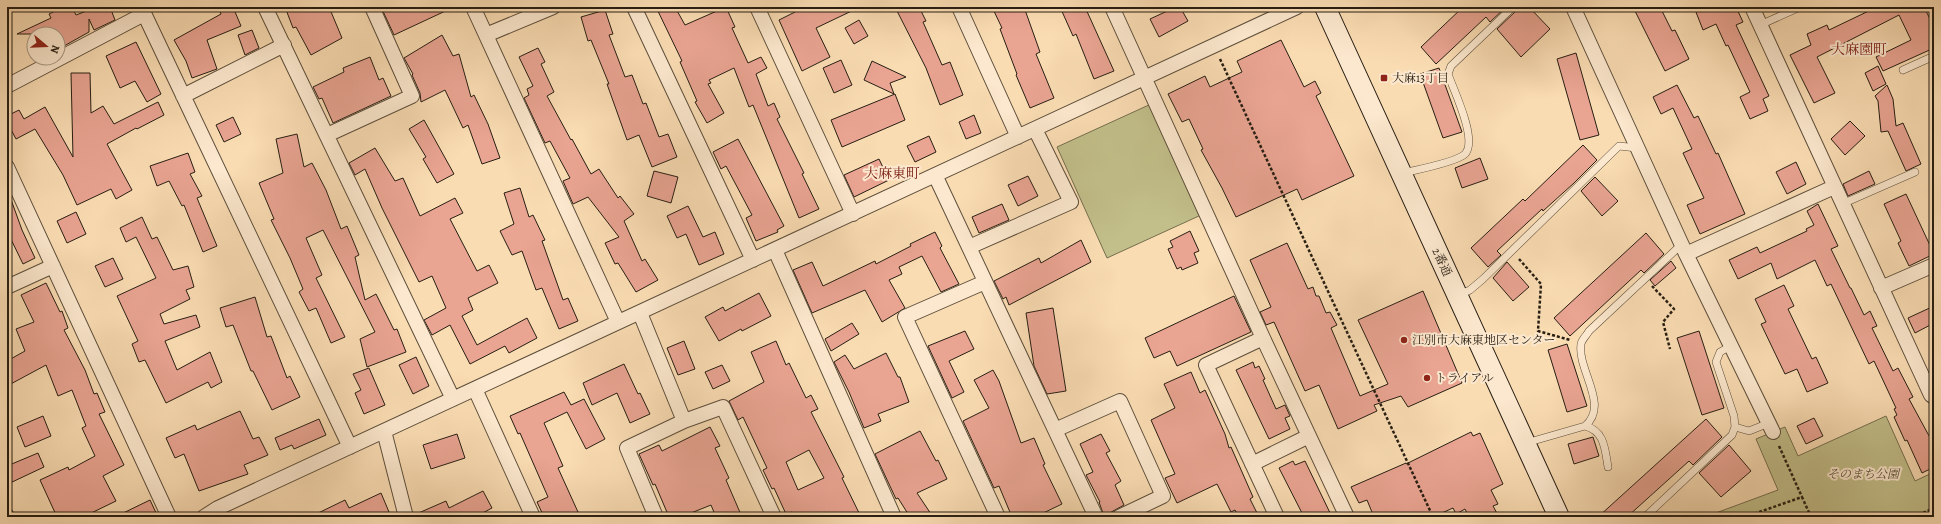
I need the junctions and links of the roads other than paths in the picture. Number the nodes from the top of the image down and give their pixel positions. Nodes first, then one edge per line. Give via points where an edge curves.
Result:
1 (265, 7) edge
2 (372, 7) edge
3 (473, 7) edge
4 (553, 7) edge
5 (634, 7) edge
6 (757, 7) edge
7 (959, 7) edge
8 (1112, 7) edge
9 (1297, 7) edge
10 (1325, 7) edge
11 (1513, 7) edge
12 (1573, 7) edge
13 (1752, 7) edge
14 (1800, 7) edge
15 (143, 10) edge
16 (1760, 25) junction
17 (486, 35) junction
18 (284, 45) junction
19 (1934, 56) edge
20 (1904, 70) dead end
21 (1145, 78) junction
22 (7, 86) edge
23 (183, 96) junction
24 (1035, 129) junction
25 (327, 135) junction
26 (1018, 136) junction
27 (1638, 148) junction
28 (7, 167) edge
29 (1915, 172) dead end
30 (1402, 174) junction
31 (935, 175) junction
32 (1834, 187) junction
33 (1842, 204) junction
34 (853, 214) junction
35 (969, 247) junction
36 (1684, 249) junction
37 (775, 250) junction
38 (753, 260) junction
39 (1934, 264) edge
40 (52, 266) junction
41 (985, 282) junction
42 (7, 287) edge
43 (1882, 288) junction
44 (1458, 296) junction
45 (640, 312) junction
46 (618, 322) junction
47 (1263, 338) junction
48 (1731, 346) junction
49 (476, 389) junction
50 (1934, 397) edge
51 (453, 399) junction
52 (684, 420) junction
53 (1585, 426) junction
54 (1735, 427) junction
55 (1771, 428) joint
56 (1055, 430) junction
57 (384, 431) junction
58 (1309, 436) junction
59 (1526, 443) junction
60 (350, 447) junction
61 (1252, 464) junction
62 (1608, 467) dead end
63 (220, 513) edge
64 (169, 517) edge
65 (204, 517) edge
66 (406, 517) edge
67 (533, 517) edge
68 (656, 517) edge
69 (774, 517) edge
70 (894, 517) edge
71 (998, 517) edge
72 (1096, 517) edge
73 (1118, 517) edge
74 (1277, 517) edge
75 (1347, 517) edge
76 (1559, 517) edge
77 (1645, 517) edge

1 - 18 street
2 - 25 street via 412,96
3 - 17 street
4 - 17 street
5 - 38 street
6 - 34 street
7 - 26 street
8 - 21 street
9 - 21 street
10 - 30 main road, 2番通
11 - 30 lane via 1451,66 1448,74 1469,134 1469,145 1465,154 1456,160
12 - 27 street
13 - 16 street
14 - 16 lane
15 - 22 street
15 - 23 street
16 - 32 street
17 - 46 street
18 - 23 street
18 - 25 street
19 - 20 lane
21 - 24 street
21 - 47 street
23 - 60 street
24 - 26 street
24 - 35 street via 1071,202
25 - 51 street
26 - 31 street
27 - 36 street
27 - 44 lane via 1619,146 1512,251 1470,290
28 - 40 street
29 - 33 lane
30 - 44 main road, 2番通
31 - 34 street
31 - 35 street
32 - 33 street
32 - 36 street
33 - 43 street
34 - 37 street
35 - 41 street
36 - 48 street
36 - 53 lane via 1644,279 1589,331 1582,342 1581,354 1595,403 1591,421
37 - 38 street
37 - 70 street
38 - 45 street
39 - 43 street
40 - 42 street
40 - 64 street
41 - 56 street
41 - 71 street via 905,317
43 - 50 street
44 - 59 main road, 2番通
45 - 46 street
45 - 52 street
46 - 49 street
47 - 58 street
47 - 61 street via 1206,365
48 - 54 lane via 1720,352 1716,362 1720,381 1734,416
48 - 55 street
49 - 51 street
49 - 67 street
51 - 57 street
52 - 68 street via 628,448
52 - 69 street via 723,407
53 - 59 lane
53 - 62 lane via 1593,428 1601,435
54 - 55 lane via 1749,431
54 - 77 lane via 1732,435
56 - 72 street
56 - 73 street via 1120,401 1163,496
57 - 60 street
57 - 66 street
58 - 61 street
58 - 75 street
59 - 76 main road, 2番通
60 - 63 street
61 - 74 street
63 - 65 street

